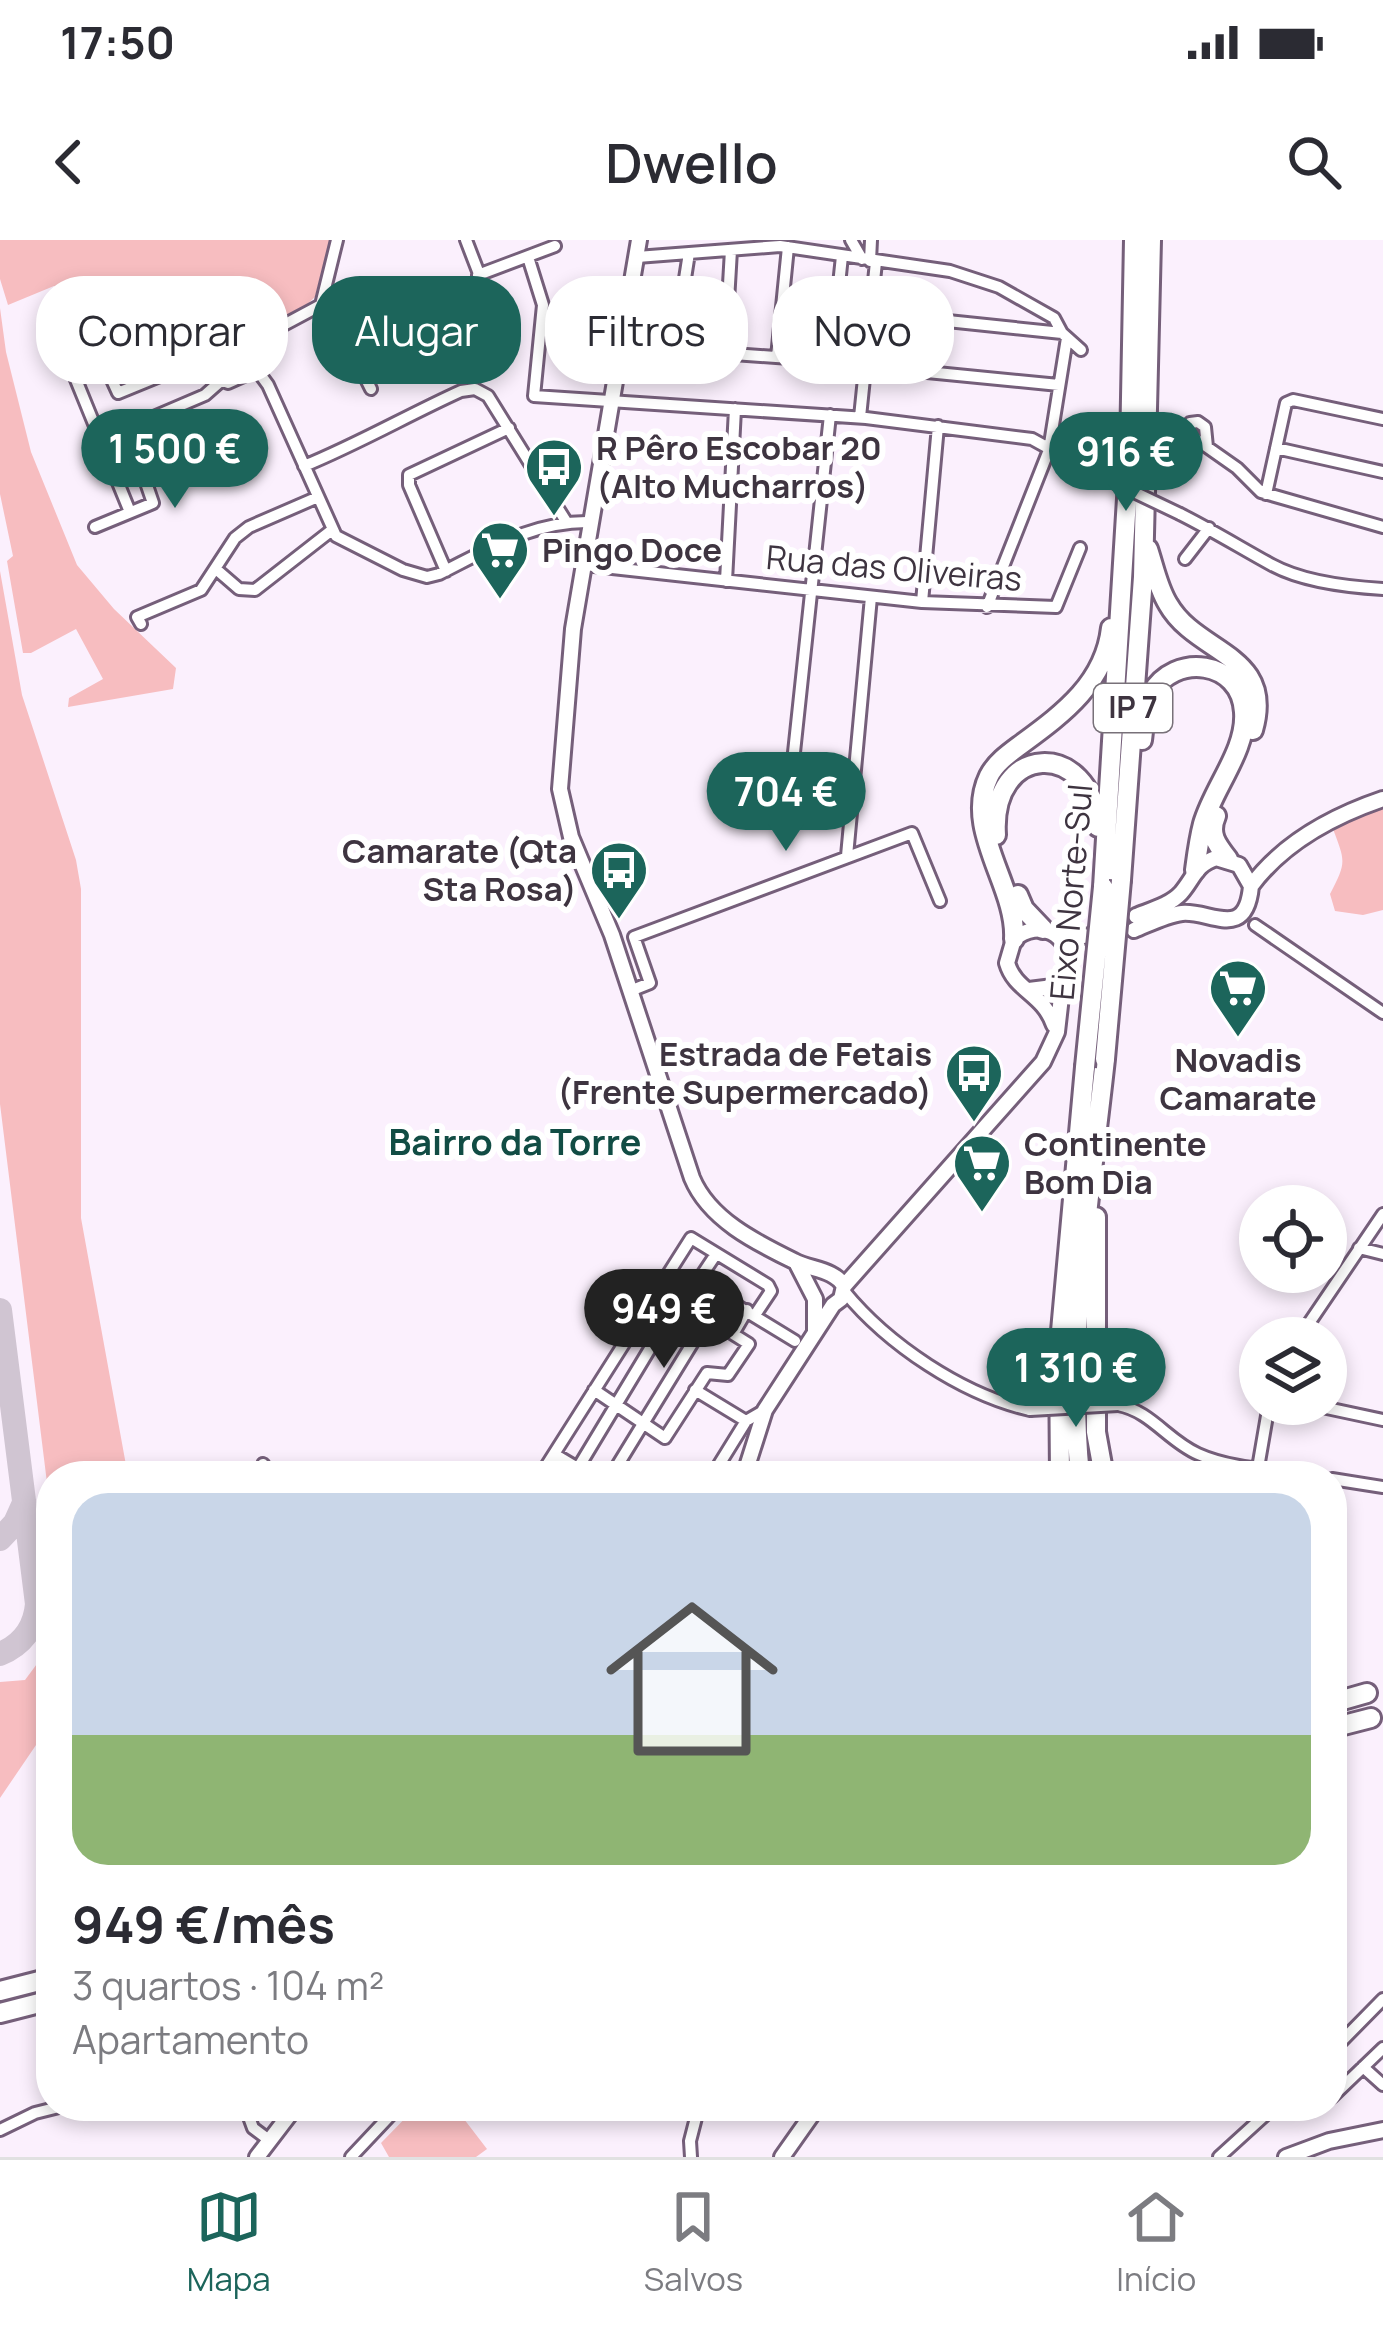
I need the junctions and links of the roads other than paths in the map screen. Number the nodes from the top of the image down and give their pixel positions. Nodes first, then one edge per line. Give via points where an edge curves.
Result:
1 (337, 240) edge
2 (466, 240) edge
3 (640, 240) edge
4 (851, 240) edge
5 (871, 240) edge
6 (1134, 240) edge
7 (1151, 240) edge
8 (782, 244) edge
9 (555, 246) dead end
10 (731, 250) junction
11 (689, 253) junction
12 (842, 256) junction
13 (528, 257) junction
14 (637, 257) junction
15 (870, 261) junction
16 (478, 275) joint
17 (329, 276) edge
18 (634, 276) edge
19 (685, 276) edge
20 (729, 276) edge
21 (781, 276) edge
22 (840, 276) edge
23 (870, 276) edge
24 (954, 323) edge
25 (1065, 336) junction
26 (1081, 350) dead end
27 (954, 375) edge
28 (78, 384) edge
29 (114, 384) edge
30 (140, 384) edge
31 (217, 384) edge
32 (267, 384) edge
33 (368, 384) edge
34 (616, 384) edge
35 (864, 384) edge
36 (1059, 385) junction
37 (371, 389) dead end
38 (614, 400) junction
39 (735, 409) junction
40 (830, 415) junction
41 (860, 417) junction
42 (1383, 419) edge
43 (232, 424) dead end
44 (938, 427) junction
45 (509, 428) junction
46 (101, 439) junction
47 (1208, 447) dead end
48 (1276, 448) junction
49 (1049, 450) junction
50 (304, 466) junction
51 (1383, 472) edge
52 (143, 480) junction
53 (121, 488) junction
54 (1266, 494) junction
55 (318, 497) junction
56 (130, 512) junction
57 (592, 522) junction
58 (566, 523) junction
59 (95, 527) dead end
60 (1383, 527) edge
61 (1209, 528) junction
62 (332, 530) junction
63 (1144, 536) junction
64 (1080, 548) dead end
65 (1186, 559) dead end
66 (585, 565) junction
67 (217, 570) junction
68 (446, 571) junction
69 (1123, 577) junction
70 (726, 581) junction
71 (1383, 589) edge
72 (813, 590) junction
73 (871, 597) junction
74 (922, 602) junction
75 (987, 607) junction
76 (141, 624) dead end
77 (790, 790) dead end
78 (1383, 799) edge
79 (847, 856) junction
80 (1234, 862) junction
81 (1269, 862) junction
82 (1192, 875) junction
83 (1118, 881) junction
84 (1251, 886) junction
85 (940, 901) dead end
86 (1239, 913) junction
87 (1199, 914) junction
88 (1130, 923) junction
89 (1255, 925) joint
90 (1051, 933) junction
91 (1015, 939) junction
92 (1066, 973) junction
93 (1029, 990) junction
94 (631, 991) junction
95 (1383, 1013) edge
96 (1057, 1032) junction
97 (1095, 1149) junction
98 (1383, 1214) edge
99 (1359, 1248) junction
100 (716, 1254) junction
101 (1383, 1254) edge
102 (866, 1260) junction
103 (796, 1263) junction
104 (829, 1274) junction
105 (698, 1282) junction
106 (813, 1294) junction
107 (655, 1295) junction
108 (843, 1297) junction
109 (675, 1307) junction
110 (751, 1312) junction
111 (1313, 1317) edge
112 (815, 1332) junction
113 (698, 1334) dead end
114 (795, 1341) dead end
115 (594, 1390) junction
116 (695, 1390) junction
117 (616, 1406) junction
118 (765, 1410) junction
119 (1347, 1412) edge
120 (1383, 1420) edge
121 (746, 1421) junction
122 (643, 1422) junction
123 (1265, 1425) edge
124 (754, 1450) junction
125 (554, 1454) junction
126 (550, 1461) edge
127 (566, 1461) edge
128 (582, 1461) edge
129 (620, 1461) edge
130 (721, 1461) edge
131 (750, 1461) edge
132 (757, 1461) edge
133 (1060, 1461) edge
134 (1080, 1461) edge
135 (1101, 1461) edge
136 (1225, 1461) edge
137 (1259, 1461) edge
138 (1347, 1481) edge
139 (1383, 1487) edge
140 (1367, 1694) dead end
141 (1347, 1699) edge
142 (1371, 1718) dead end
143 (1347, 1725) edge
144 (36, 1982) edge
145 (0, 1991) edge
146 (1383, 1999) edge
147 (36, 2004) edge
148 (0, 2013) edge
149 (1347, 2035) edge
150 (1383, 2048) edge
151 (1363, 2067) junction
152 (1347, 2082) edge
153 (1383, 2085) edge
154 (36, 2113) edge
155 (250, 2121) edge
156 (284, 2121) edge
157 (386, 2121) edge
158 (695, 2121) edge
159 (807, 2121) edge
160 (1259, 2121) edge
161 (0, 2130) edge
162 (1383, 2130) edge
163 (269, 2140) junction
164 (257, 2157) edge
165 (351, 2157) edge
166 (691, 2157) edge
167 (782, 2157) edge
168 (1219, 2157) edge
169 (1286, 2157) edge

1 - 17 street
2 - 16 street
3 - 14 street
4 - 15 street
5 - 15 street
6 - 69 highway, Eixo Norte-Sul / IP 7
7 - 63 highway, Eixo Norte-Sul / IP 7
8 - 10 street
8 - 12 street
8 - 21 street
9 - 13 street
10 - 11 street
10 - 20 street
11 - 14 street
11 - 19 street
12 - 15 street
12 - 22 street
13 - 16 street
13 - 38 street via 543,305 534,396
14 - 18 street
15 - 23 street
15 - 25 street via 950,271 999,287 1054,318
24 - 25 street
25 - 26 street
25 - 36 street
27 - 36 street
28 - 46 street
29 - 30 street via 118,393
31 - 46 street
32 - 50 street
33 - 37 street
34 - 38 street
35 - 41 street
36 - 49 street
38 - 39 street
38 - 57 street
39 - 40 street
39 - 70 street
40 - 41 street
40 - 72 street
41 - 44 street
42 - 48 street via 1293,400
43 - 52 street via 148,459
44 - 49 street via 1032,439
44 - 74 street
45 - 50 street via 488,396 460,391
45 - 58 street
45 - 68 street via 409,475
46 - 53 street
47 - 54 street
48 - 51 street
48 - 54 street
49 - 61 street, bridge
49 - 75 street
50 - 55 street
52 - 53 street
52 - 56 street via 153,502
53 - 56 street
54 - 60 street
55 - 62 street
55 - 67 street via 241,532
56 - 59 street
57 - 58 street
57 - 66 street
58 - 68 street via 519,533
61 - 65 street
61 - 71 street via 1275,567
62 - 67 street via 255,590 239,589
62 - 68 street via 341,542 403,570 427,577
63 - 80 highway via 1168,606 1232,657 1258,699 1256,725 1212,824 1214,842
63 - 83 highway, Eixo Norte-Sul / IP 7
64 - 75 street, Rua das Oliveiras via 1056,608
66 - 70 street, Rua das Oliveiras
66 - 94 street via 560,789
67 - 76 street via 201,590 137,617
69 - 83 highway, Eixo Norte-Sul / IP 7
69 - 91 highway via 1109,642 1084,693 989,776 982,811 1016,915
70 - 72 street, Rua das Oliveiras
72 - 73 street, Rua das Oliveiras
72 - 77 street
73 - 74 street, Rua das Oliveiras
73 - 79 street
74 - 75 street, Rua das Oliveiras
78 - 81 street via 1341,814
79 - 85 street via 912,833
79 - 94 street via 634,937 650,983
80 - 81 street
80 - 82 street via 1204,862
80 - 84 street
81 - 84 street
82 - 83 highway via 1203,823 1244,728 1237,688 1204,666 1164,676 1149,697
82 - 87 street
82 - 88 street via 1172,901
83 - 88 highway, Eixo Norte-Sul / IP 7, bridge
83 - 90 highway via 1084,783 1042,761 1021,768 1003,785 996,834 1024,909
83 - 133 highway, Eixo Norte-Sul / IP 7, bridge via 1085,1067 1059,1353
84 - 86 street
86 - 87 street via 1210,920
86 - 89 street
87 - 88 street
88 - 97 highway, Eixo Norte-Sul / IP 7, bridge
89 - 95 street
90 - 91 street via 1033,929
90 - 92 street via 1066,945
90 - 92 street via 1083,944
91 - 93 street via 1007,963
92 - 93 street via 1054,988
92 - 96 street
93 - 96 street
94 - 103 street via 704,1203
96 - 102 street via 1043,1062
97 - 134 highway via 1080,1271
97 - 135 highway
98 - 99 street
99 - 101 street
99 - 111 street
100 - 105 street
100 - 107 street via 691,1238
100 - 110 street via 768,1285
102 - 104 street
102 - 108 street
103 - 104 street
103 - 106 street
104 - 106 street via 816,1278
104 - 108 street
105 - 109 street
105 - 110 street
106 - 108 street
106 - 112 street
107 - 109 street
107 - 115 street
108 - 112 street
108 - 136 street, bridge via 967,1390 1030,1409 1141,1411 1172,1439
109 - 117 street
110 - 114 street
110 - 116 street via 734,1334 749,1344 728,1376 706,1373
112 - 118 street
113 - 122 street
115 - 117 street
115 - 125 street
116 - 121 street
116 - 122 street via 665,1438
117 - 122 street
117 - 128 street
118 - 121 street
118 - 124 street
119 - 120 street
121 - 130 street
122 - 129 street
123 - 137 street
124 - 131 street
124 - 132 street
125 - 126 street
125 - 127 street
138 - 139 street
140 - 141 highway
142 - 143 highway
144 - 145 highway
146 - 149 street
147 - 148 highway
150 - 151 street
151 - 152 street
151 - 153 street
154 - 161 street
155 - 163 street
156 - 163 street
157 - 165 street
158 - 166 street
159 - 167 street
160 - 168 street
162 - 169 street
163 - 164 street

